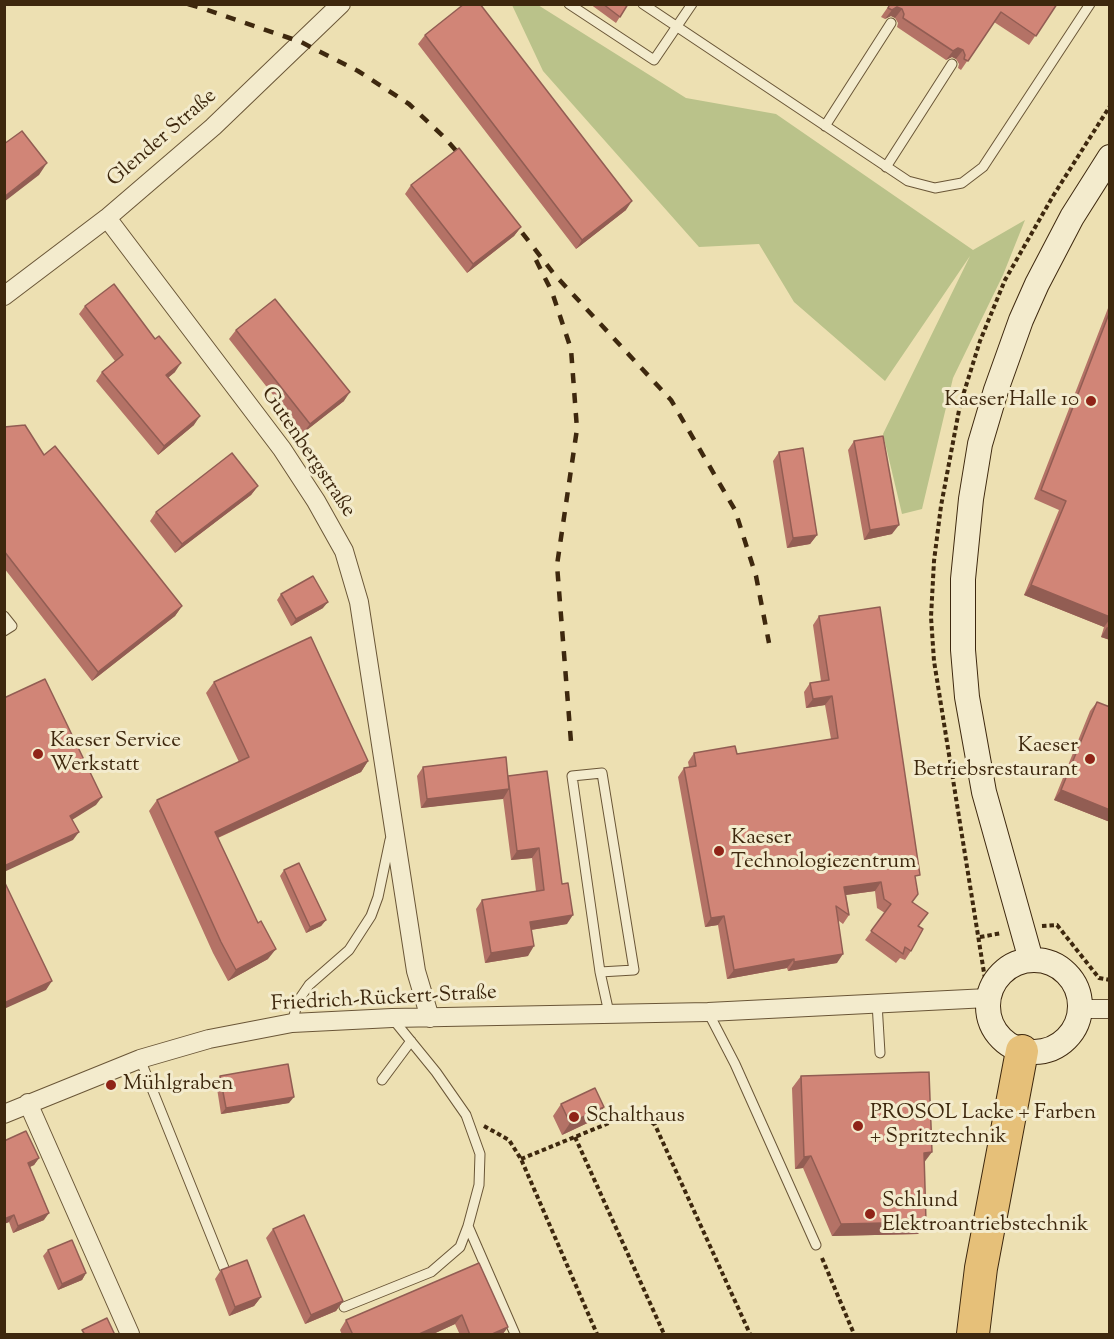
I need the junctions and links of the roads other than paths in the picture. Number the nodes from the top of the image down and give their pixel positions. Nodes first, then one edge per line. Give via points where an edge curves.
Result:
1 (341, 4) edge
2 (569, 4) edge
3 (644, 4) edge
4 (692, 4) edge
5 (1090, 4) edge
6 (891, 23) edge
7 (677, 27) junction
8 (952, 64) edge
9 (825, 126) junction
10 (1110, 157) edge
11 (886, 166) junction
12 (107, 218) junction
13 (4, 296) edge
14 (4, 616) edge
15 (4, 631) edge
16 (394, 823) junction
17 (1032, 960) junction
18 (600, 972) junction
19 (988, 998) junction
20 (877, 1004) junction
21 (1081, 1009) junction
22 (1110, 1009) edge
23 (708, 1012) junction
24 (609, 1013) junction
25 (392, 1018) junction
26 (430, 1018) junction
27 (292, 1023) junction
28 (411, 1041) junction
29 (1023, 1051) junction
30 (880, 1053) dead end
31 (140, 1059) junction
32 (382, 1080) dead end
33 (28, 1103) junction
34 (4, 1114) edge
35 (468, 1226) junction
36 (816, 1245) road end
37 (224, 1268) edge
38 (344, 1307) edge
39 (130, 1335) edge
40 (515, 1335) edge
41 (974, 1335) edge

1 - 12 street, Glender Straße via 213,127
2 - 7 lane via 654,60
3 - 7 lane
4 - 7 lane
5 - 11 lane via 983,167 962,183 935,188 908,181
6 - 9 lane
7 - 9 lane
8 - 11 lane
9 - 11 lane
10 - 17 main road via 1072,218 1021,320 980,444 970,499 963,579 967,697 984,792
12 - 13 street, Glender Straße
12 - 16 street, Gutenbergstraße via 282,450 344,551 359,602
14 - 15 lane via 12,626
16 - 26 street, Gutenbergstraße via 416,971
16 - 27 lane, Gutenbergstraße via 371,916 349,950 309,985 298,1001
17 - 19 main road via 1006,968 992,985
17 - 21 main road via 1044,960 1066,973 1079,993
18 - 18 lane via 634,969 602,773 572,776
18 - 24 lane
19 - 20 street, Friedrich-Rückert-Straße
19 - 29 main road via 988,1011 997,1034 1011,1047
20 - 23 street, Friedrich-Rückert-Straße
20 - 30 lane
21 - 22 street
21 - 29 main road via 1078,1022 1064,1042 1045,1051
23 - 24 street, Friedrich-Rückert-Straße
23 - 36 lane
24 - 26 street, Friedrich-Rückert-Straße
25 - 26 street, Friedrich-Rückert-Straße
25 - 27 street, Friedrich-Rückert-Straße
25 - 28 lane
27 - 31 street, Friedrich-Rückert-Straße via 209,1039
28 - 32 lane
28 - 35 lane via 466,1115 480,1154 479,1185
29 - 41 highway via 981,1268
31 - 33 street, Friedrich-Rückert-Straße
31 - 37 lane
33 - 34 street, Friedrich-Rückert-Straße
33 - 39 street
35 - 38 lane via 460,1247 431,1272
35 - 40 lane

